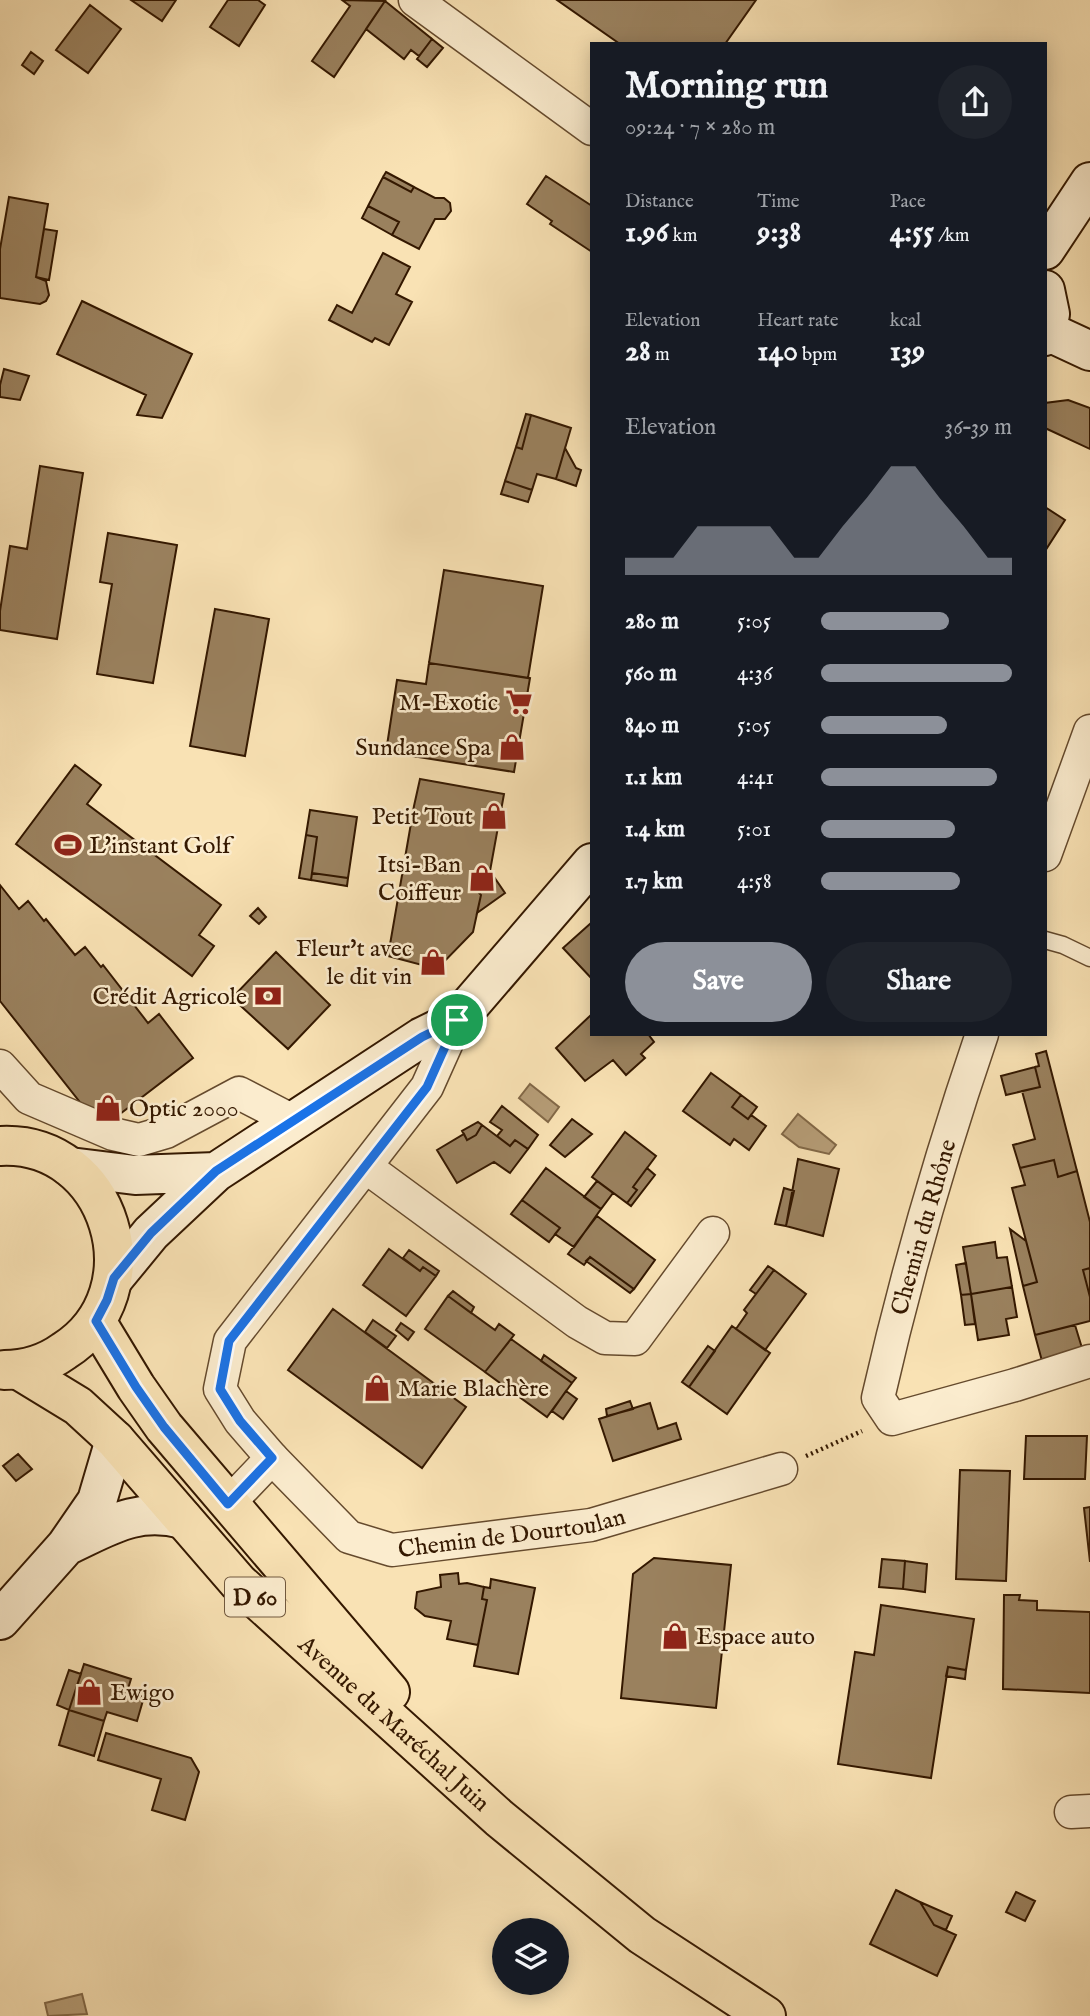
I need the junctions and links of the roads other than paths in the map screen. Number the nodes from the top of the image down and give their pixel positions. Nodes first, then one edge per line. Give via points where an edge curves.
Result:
1 (415, 0) edge
2 (590, 128) edge
3 (1090, 183) edge
4 (1047, 247) edge
5 (1047, 300) edge
6 (1047, 329) edge
7 (1047, 334) edge
8 (1090, 351) edge
9 (1090, 731) edge
10 (1047, 849) edge
11 (590, 865) edge
12 (1047, 941) edge
13 (1090, 958) edge
14 (457, 1020) junction
15 (981, 1036) edge
16 (0, 1066) edge
17 (293, 1121) junction
18 (0, 1146) edge
19 (70, 1167) junction
20 (366, 1167) junction
21 (216, 1171) junction
22 (713, 1233) dead end
23 (114, 1278) junction
24 (96, 1321) junction
25 (1090, 1361) edge
26 (10, 1370) edge
27 (115, 1440) junction
28 (272, 1458) junction
29 (781, 1469) road end
30 (228, 1504) junction
31 (183, 1519) junction
32 (66, 1546) junction
33 (0, 1620) edge
34 (499, 1818) junction
35 (763, 2015) edge

1 - 2 street
3 - 4 main road
5 - 6 main road
7 - 8 main road
9 - 10 street
11 - 14 main road
12 - 13 lane
14 - 17 main road via 422,1037
14 - 20 street, Chemin de Dourtoulan via 427,1087
15 - 25 street, Chemin du Rhône via 898,1311 878,1398 892,1419
16 - 17 street via 29,1098 113,1135 139,1140 166,1132 239,1093
17 - 21 main road
18 - 19 main road via 43,1153
19 - 21 main road via 135,1175
19 - 23 main road via 92,1189 107,1216 114,1246
20 - 22 street via 605,1338 635,1339
20 - 28 street, Chemin de Dourtoulan via 229,1341 220,1389
21 - 23 main road via 151,1233
23 - 24 main road
24 - 26 main road via 76,1344 50,1361
24 - 30 main road, Avenue du Maréchal Juin / D 60 via 164,1427
26 - 27 main road, Avenue du Maréchal Juin / D 60 via 78,1406
27 - 31 main road, Avenue du Maréchal Juin / D 60
27 - 32 main road via 97,1501
28 - 29 street, Chemin de Dourtoulan via 349,1537 392,1550 592,1525
28 - 30 street
30 - 34 main road, Avenue du Maréchal Juin / D 60
31 - 32 main road via 166,1514 126,1518
31 - 34 main road, Avenue du Maréchal Juin / D 60 via 238,1582
32 - 33 main road
34 - 35 main road, Avenue du Maréchal Juin / D 60 via 642,1935

